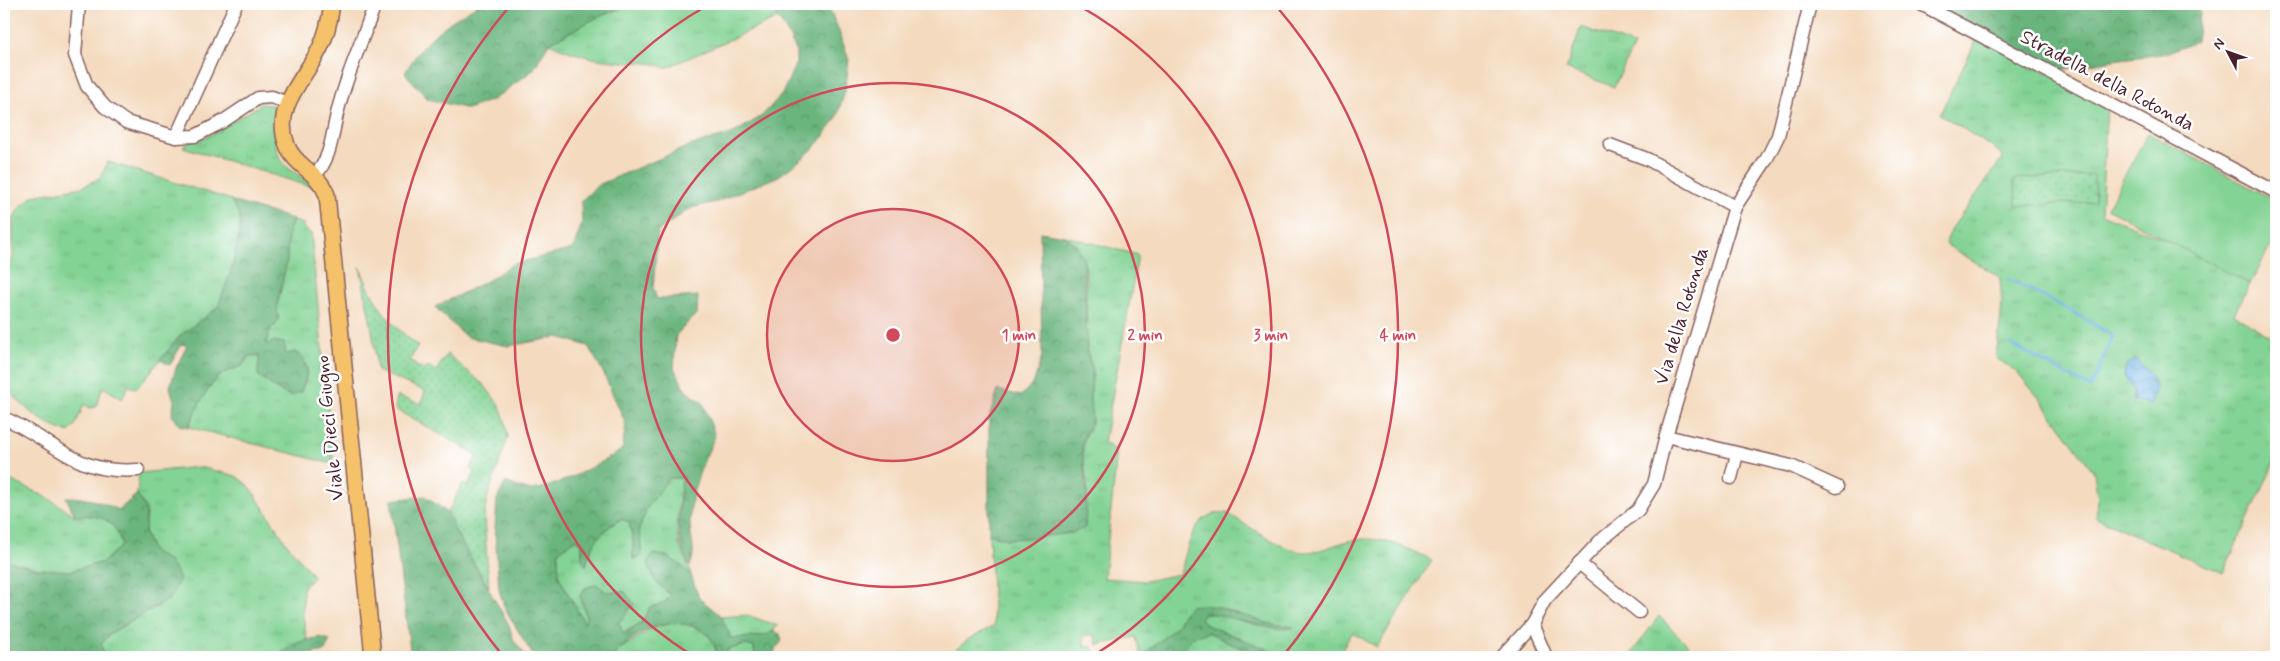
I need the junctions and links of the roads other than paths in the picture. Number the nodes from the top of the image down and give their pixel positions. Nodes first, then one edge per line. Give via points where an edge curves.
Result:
1 (79, 4) edge
2 (236, 4) edge
3 (332, 4) edge
4 (375, 4) edge
5 (1810, 4) edge
6 (1921, 4) edge
7 (286, 103) junction
8 (176, 137) junction
9 (1610, 145) dead end
10 (315, 175) junction
11 (2276, 192) edge
12 (1735, 207) junction
13 (4, 418) edge
14 (1666, 436) junction
15 (1737, 454) junction
16 (138, 470) dead end
17 (1731, 478) dead end
18 (1838, 487) dead end
19 (1579, 563) junction
20 (1639, 612) dead end
21 (1532, 624) junction
22 (374, 657) edge
23 (1502, 657) edge
24 (1546, 657) edge

1 - 8 street via 74,56 87,86 118,118
2 - 8 street
3 - 7 main road via 322,45
4 - 10 street via 338,109 329,150
5 - 12 street, Via della Rotonda via 1778,136
6 - 11 street, Stradella della Rotonda
7 - 8 street via 272,97 258,98 195,136
7 - 10 main road via 286,144 298,162
9 - 12 street via 1647,159
10 - 22 main road, Viale Dieci Giugno via 327,195
12 - 14 street, Via della Rotonda
13 - 16 street via 27,428 82,464 120,471
14 - 15 street
14 - 19 street, Via della Rotonda via 1654,484 1647,497 1638,510
15 - 17 street
15 - 18 street via 1791,466
19 - 20 street
19 - 21 street, Via della Rotonda via 1545,600
21 - 23 street, Via della Rotonda
21 - 24 street

